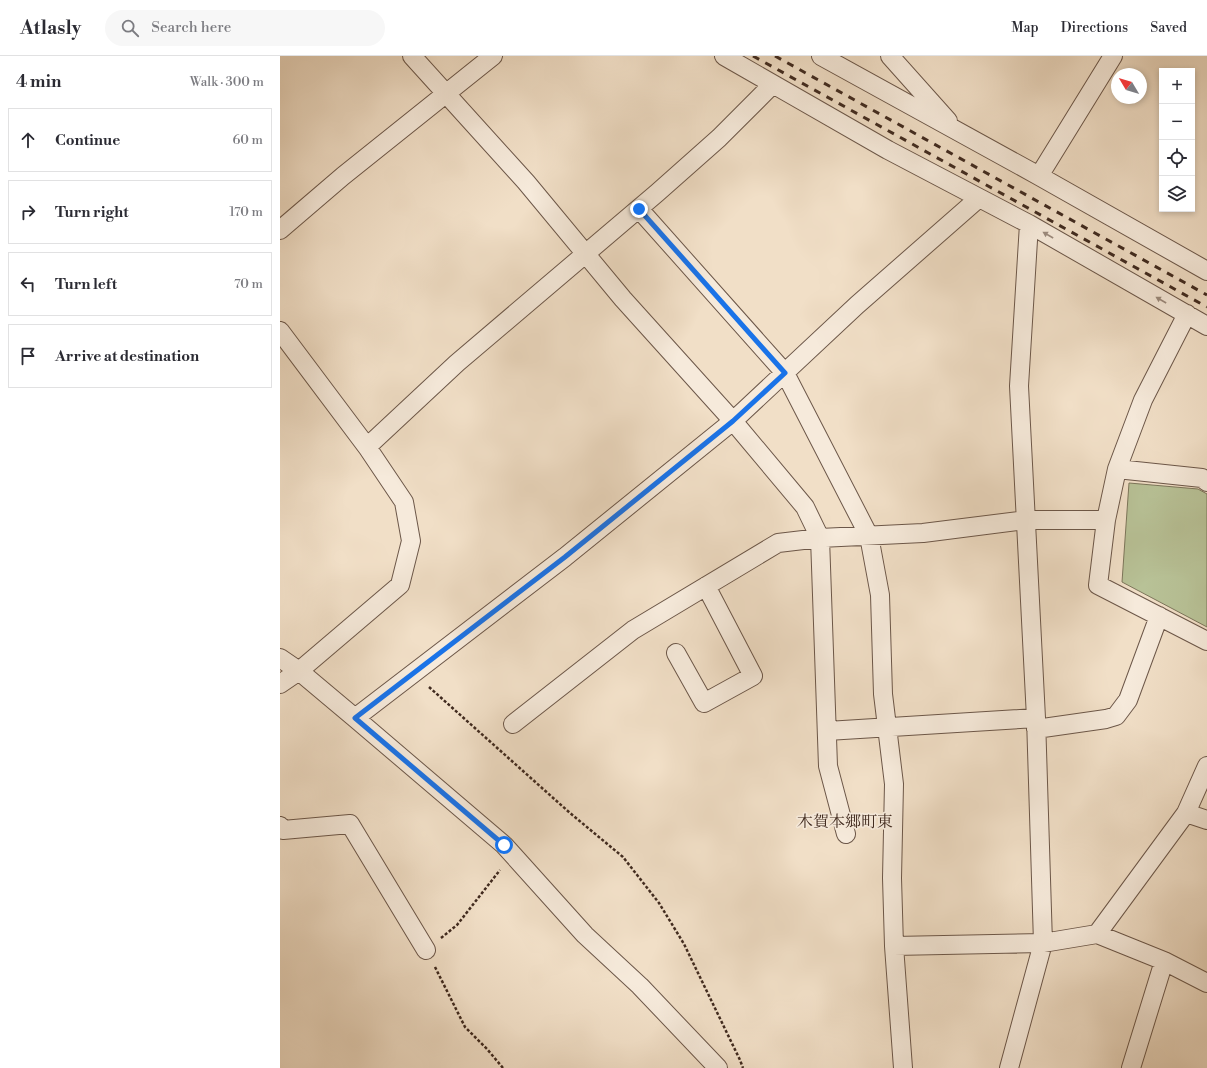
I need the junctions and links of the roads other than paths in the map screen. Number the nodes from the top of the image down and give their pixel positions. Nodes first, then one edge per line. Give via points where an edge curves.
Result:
1 (412, 56) edge
2 (493, 56) edge
3 (724, 56) edge
4 (822, 56) edge
5 (890, 56) edge
6 (1113, 56) edge
7 (772, 84) junction
8 (446, 94) junction
9 (957, 131) junction
10 (1039, 176) junction
11 (979, 198) junction
12 (639, 209) junction
13 (1029, 224) junction
14 (280, 230) edge
15 (585, 254) junction
16 (1207, 271) edge
17 (1187, 314) junction
18 (1207, 326) edge
19 (280, 331) edge
20 (785, 373) junction
21 (733, 421) junction
22 (367, 447) junction
23 (1117, 469) junction
24 (1207, 482) edge
25 (1026, 520) junction
26 (1106, 520) junction
27 (869, 536) junction
28 (820, 538) junction
29 (706, 586) junction
30 (1160, 616) junction
31 (1207, 641) edge
32 (676, 653) dead end
33 (280, 658) edge
34 (299, 671) junction
35 (280, 684) edge
36 (355, 718) junction
37 (513, 724) dead end
38 (1036, 724) junction
39 (887, 727) junction
40 (827, 731) junction
41 (1207, 766) edge
42 (1186, 813) junction
43 (1207, 820) edge
44 (280, 826) edge
45 (846, 834) dead end
46 (1097, 934) junction
47 (1043, 943) junction
48 (894, 946) junction
49 (426, 950) road end
50 (1164, 961) junction
51 (1207, 982) edge
52 (718, 1068) edge
53 (903, 1068) edge
54 (1009, 1068) edge
55 (1131, 1068) edge

1 - 8 street
2 - 8 street
3 - 7 street
4 - 9 street
5 - 9 street
6 - 10 street
7 - 11 street
7 - 12 street via 719,138
8 - 14 street
8 - 15 street via 526,182
9 - 10 street
10 - 16 street
11 - 13 street
11 - 20 street via 857,305
12 - 15 street
12 - 20 street
17 -> 13 street
13 - 25 street via 1019,386
15 - 21 street
15 - 22 street via 457,363
17 - 18 street
17 - 23 street via 1143,400
19 - 22 street
20 - 21 street
20 - 27 street
21 - 28 street via 804,507
21 - 36 street via 565,557
22 - 34 street via 404,502 411,541 400,585
23 - 24 street via 1202,478
23 - 26 street
25 - 26 street
25 - 27 street via 923,533
25 - 38 street
26 - 30 street via 1098,585
27 - 28 street
27 - 39 street via 880,595 883,694
28 - 29 street via 778,543
28 - 40 street
29 - 32 street via 753,676 704,703
29 - 37 street via 633,630
30 - 31 street
30 - 38 street via 1128,700 1116,716
33 - 34 street
34 - 35 street
34 - 36 street
36 - 52 street via 513,854 585,935 640,986
38 - 39 street
38 - 47 street
39 - 40 street
39 - 48 street via 894,784
40 - 45 street via 828,766
41 - 42 street
42 - 43 street
42 - 46 street
44 - 49 street via 282,830 350,824
46 - 47 street
46 - 50 street
47 - 48 street
47 - 54 street
48 - 53 street
50 - 51 street
50 - 55 street

